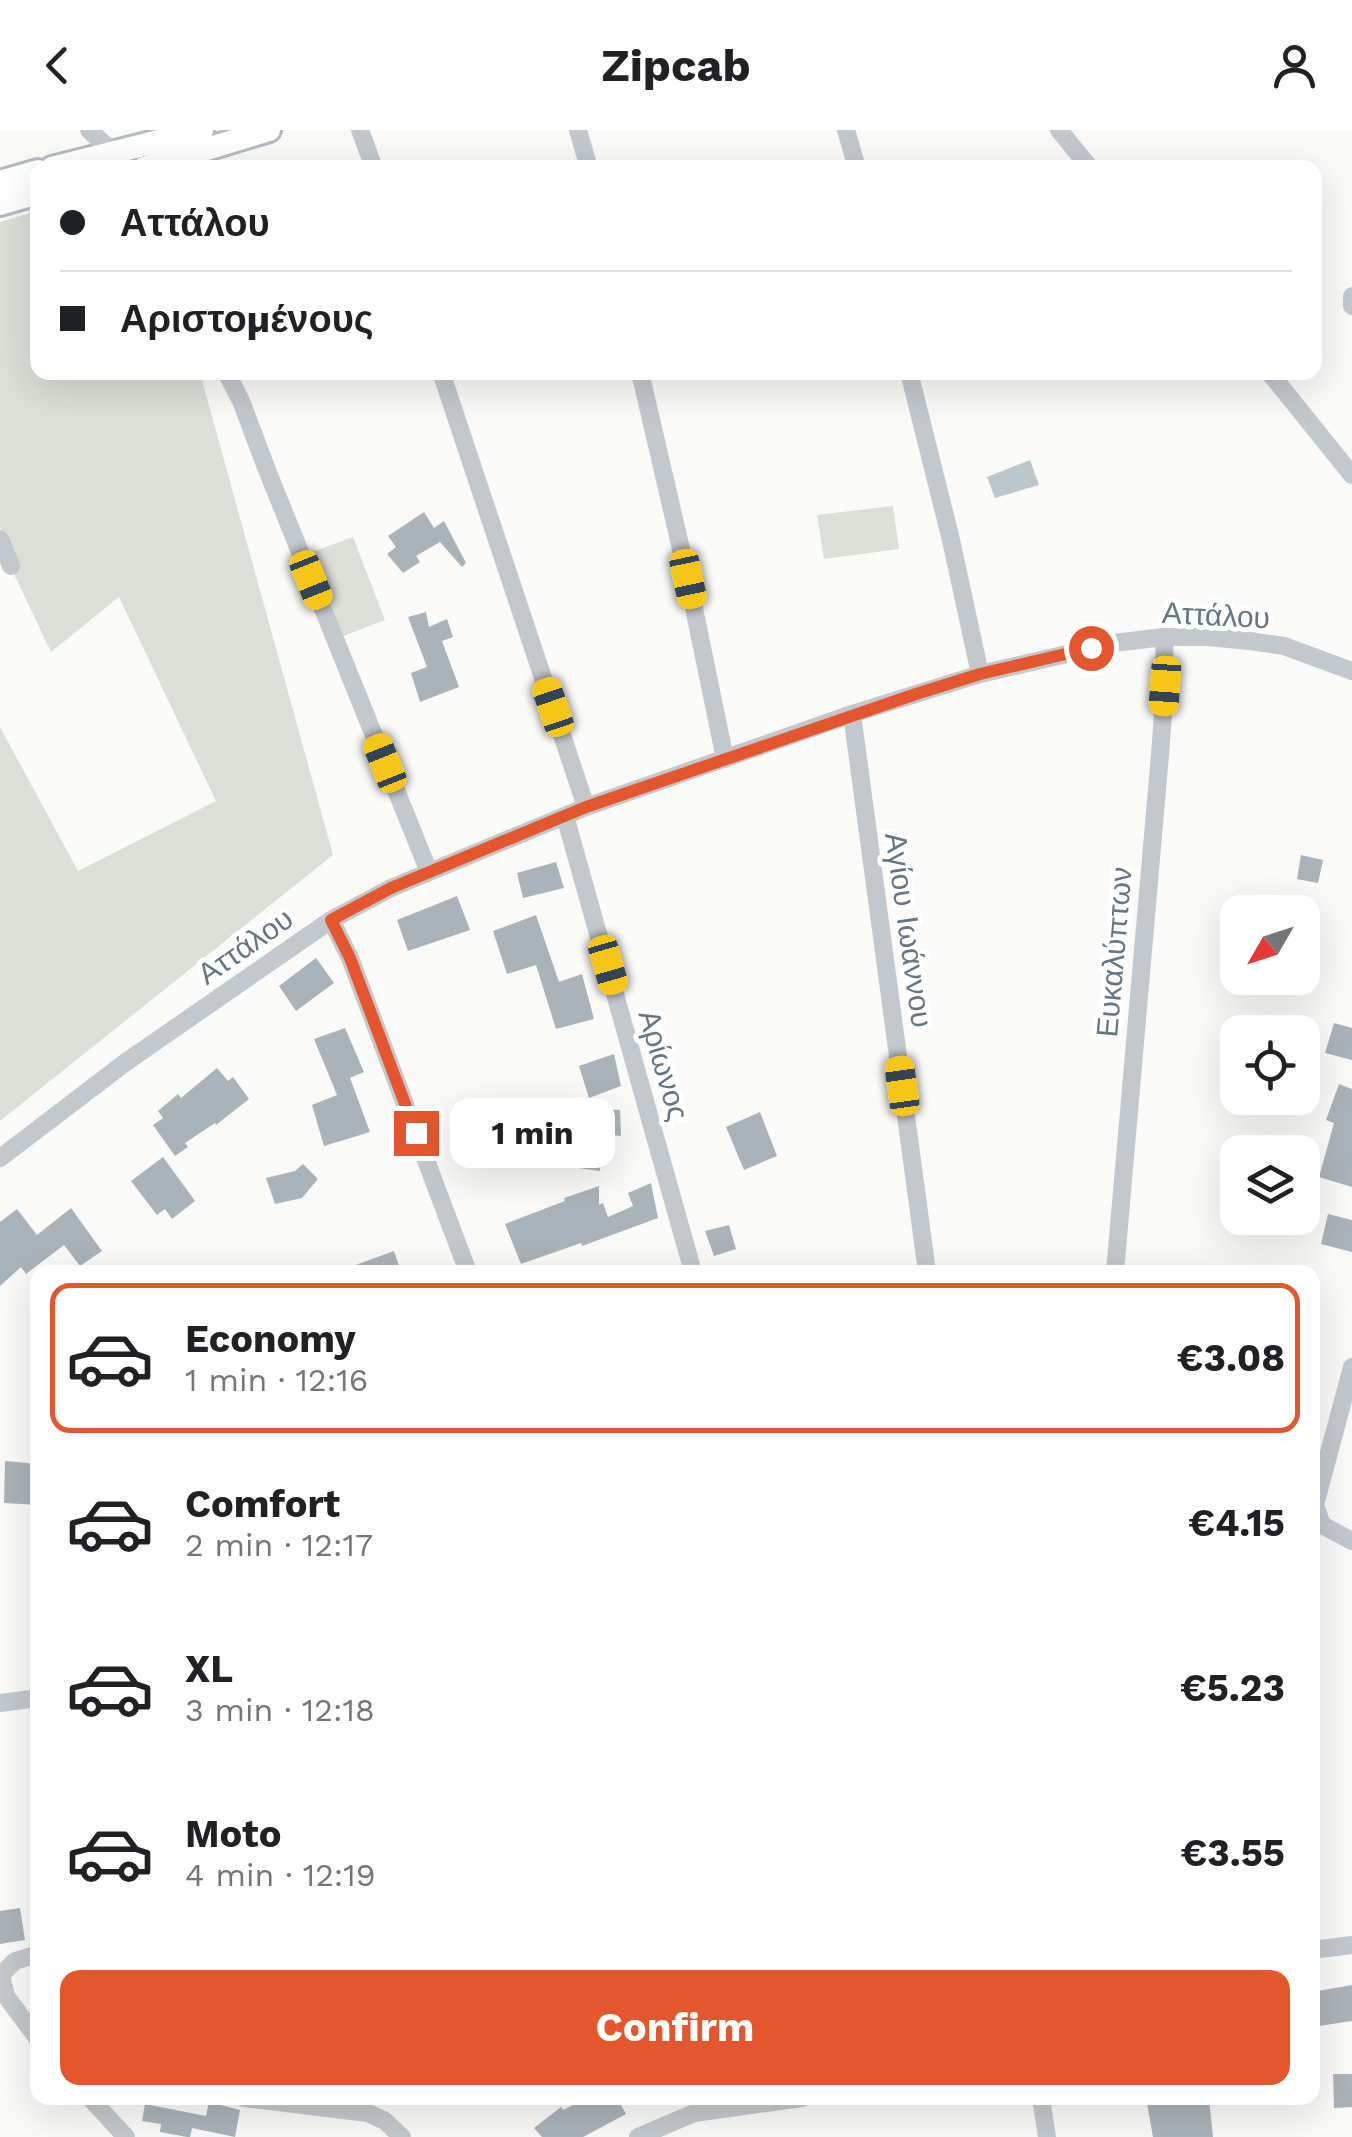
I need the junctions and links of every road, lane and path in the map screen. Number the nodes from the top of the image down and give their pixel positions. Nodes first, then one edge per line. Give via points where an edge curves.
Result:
1 (89, 130) edge
2 (202, 130) edge
3 (269, 130) edge
4 (360, 130) edge
5 (578, 130) edge
6 (846, 130) edge
7 (1059, 130) edge
8 (113, 152) junction
9 (82, 160) edge
10 (175, 160) edge
11 (371, 160) edge
12 (587, 160) edge
13 (855, 160) edge
14 (1083, 160) edge
15 (30, 173) edge
16 (0, 182) edge
17 (30, 195) edge
18 (0, 204) edge
19 (1352, 296) edge
20 (1352, 306) edge
21 (230, 380) edge
22 (444, 380) edge
23 (642, 380) edge
24 (911, 380) edge
25 (1277, 380) edge
26 (1351, 471) edge
27 (0, 539) edge
28 (11, 566) dead end
29 (1164, 637) junction
30 (1352, 670) edge
31 (980, 674) junction
32 (852, 714) junction
33 (725, 758) junction
34 (586, 807) junction
35 (565, 816) junction
36 (429, 872) junction
37 (331, 920) junction
38 (0, 1158) edge
39 (465, 1265) edge
40 (691, 1265) edge
41 (926, 1265) edge
42 (1116, 1265) edge
43 (1352, 1368) edge
44 (1320, 1486) edge
45 (1320, 1519) edge
46 (1347, 1540) edge
47 (30, 1699) edge
48 (0, 1703) edge
49 (1352, 1946) edge
50 (1320, 1949) edge
51 (30, 1957) edge
52 (2, 1975) edge
53 (30, 2028) edge
54 (96, 2105) edge
55 (752, 2105) edge
56 (1042, 2105) edge
57 (368, 2106) edge
58 (126, 2137) edge
59 (402, 2137) edge
60 (638, 2137) edge
61 (1047, 2137) edge

1 - 8 street
2 - 8 main road
3 - 10 main road
4 - 11 street
5 - 12 street
6 - 13 street
7 - 14 street
8 - 9 main road
15 - 16 main road
17 - 18 main road
19 - 20 street
21 - 36 street
22 - 34 street
23 - 33 street
24 - 31 street
25 - 26 street
27 - 28 street
29 - 30 street, Αττάλου via 1284,646
29 - 31 street, Αττάλου
29 - 42 street, Ευκαλύπτων via 1160,755
31 - 32 street, Αττάλου
32 - 33 street, Αττάλου
32 - 41 street, Αγίου Ιωάννου
33 - 34 street, Αττάλου
34 - 35 street, Αττάλου
35 - 36 street, Αττάλου
35 - 40 street, Αρίωνος
36 - 37 street, Αττάλου
37 - 38 street, Αττάλου
37 - 39 street
43 - 44 street
45 - 46 street
47 - 48 street
49 - 50 street
51 - 52 street
52 - 53 street via 6,1996
54 - 58 street
55 - 60 street via 694,2113
56 - 61 street
57 - 59 street

